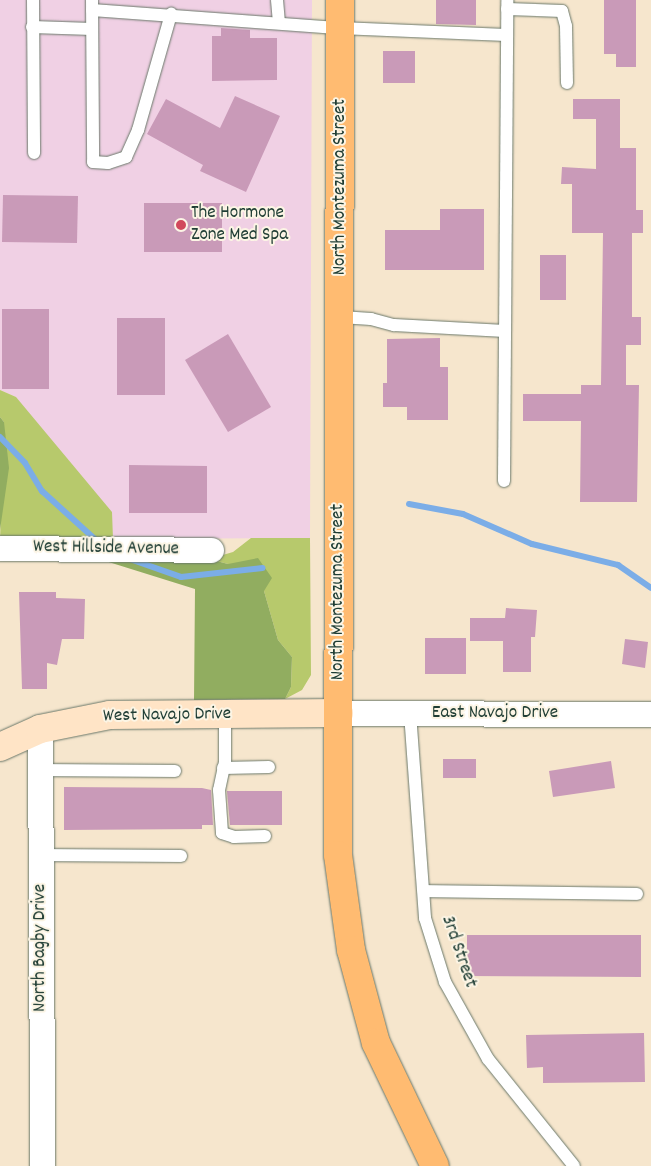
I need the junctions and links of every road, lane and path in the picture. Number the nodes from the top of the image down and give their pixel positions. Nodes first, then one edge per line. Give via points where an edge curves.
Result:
1 (33, 0) edge
2 (277, 0) edge
3 (340, 0) edge
4 (506, 4) edge
5 (92, 5) edge
6 (171, 14) junction
7 (279, 22) junction
8 (32, 28) junction
9 (340, 28) junction
10 (92, 29) junction
11 (506, 35) junction
12 (567, 83) dead end
13 (34, 153) dead end
14 (340, 317) junction
15 (505, 331) junction
16 (504, 481) dead end
17 (0, 548) edge
18 (211, 550) dead end
19 (339, 713) junction
20 (410, 713) junction
21 (225, 714) junction
22 (651, 714) edge
23 (40, 729) junction
24 (0, 747) edge
25 (270, 767) dead end
26 (224, 768) junction
27 (40, 770) junction
28 (174, 771) dead end
29 (265, 836) dead end
30 (40, 855) junction
31 (182, 856) dead end
32 (424, 891) junction
33 (637, 894) dead end
34 (42, 1166) edge
35 (435, 1166) edge
36 (574, 1166) edge

1 - 8 lane
2 - 7 lane
3 - 9 main road, North Montezuma Street
4 - 11 lane
4 - 12 lane via 562,12 566,26
5 - 6 lane
5 - 10 lane
6 - 7 lane
6 - 10 lane via 138,130 126,158 108,163 93,162
7 - 9 lane
8 - 10 lane
8 - 13 lane
9 - 11 lane
9 - 14 main road, North Montezuma Street
11 - 15 lane
14 - 15 lane via 371,319 394,325
14 - 19 main road, North Montezuma Street
15 - 16 lane
17 - 18 street, West Hillside Avenue
19 - 20 street, East Navajo Drive
19 - 21 street, West Navajo Drive
19 - 35 main road, North Montezuma Street via 338,855 351,950 376,1043
20 - 22 street, East Navajo Drive
20 - 32 lane, 3rd Street
21 - 23 street, West Navajo Drive via 110,715
21 - 26 lane
23 - 24 street, West Navajo Drive
23 - 27 street, North Bagby Drive
25 - 26 lane
26 - 29 lane via 219,790 222,833
27 - 28 lane
27 - 30 street, North Bagby Drive
30 - 31 lane
30 - 34 street, North Bagby Drive
32 - 33 lane
32 - 36 lane, 3rd Street via 425,918 445,982 488,1059

